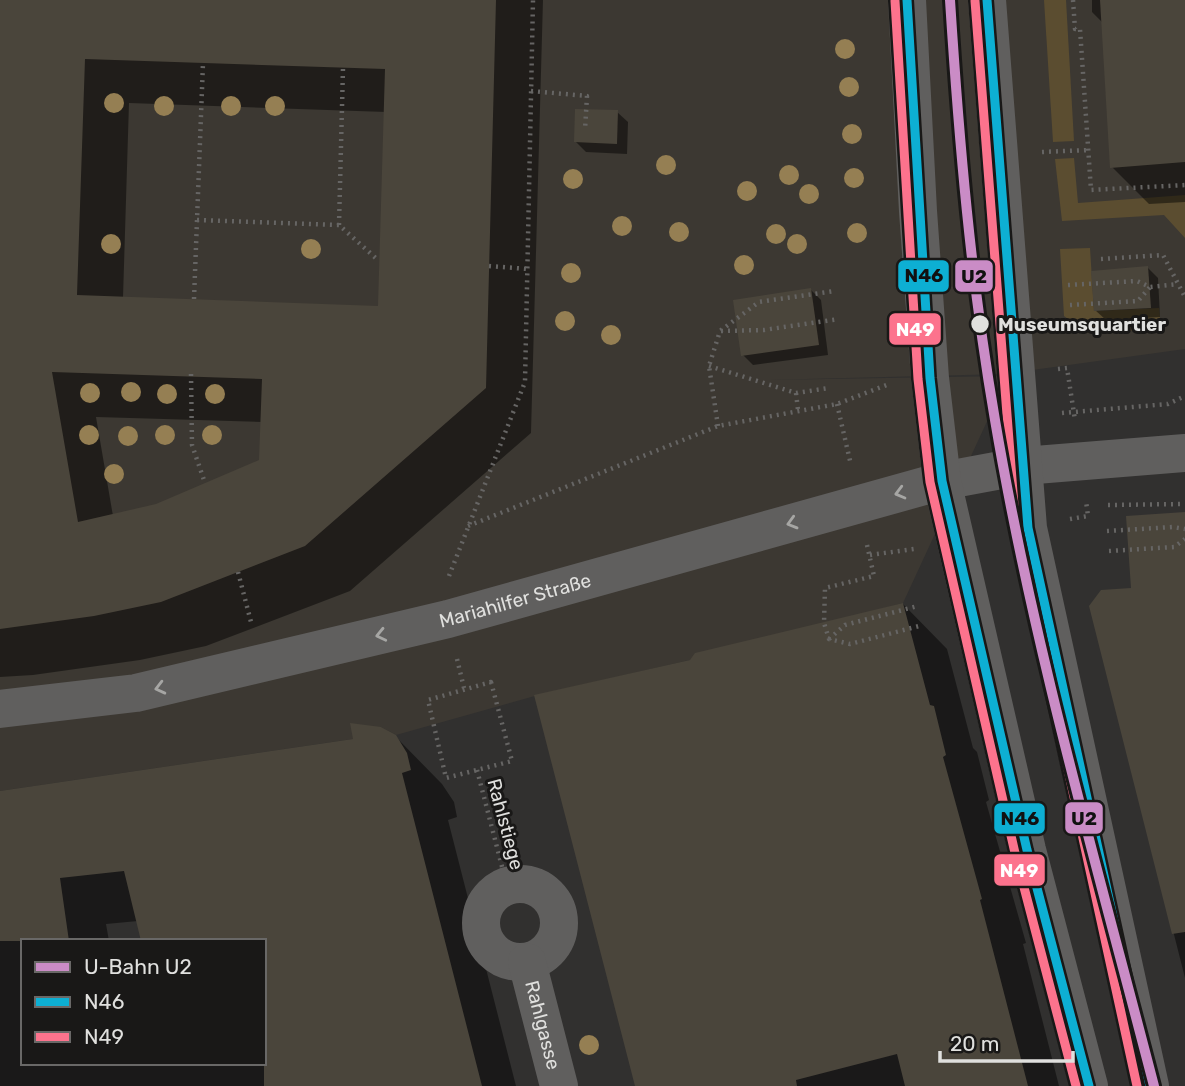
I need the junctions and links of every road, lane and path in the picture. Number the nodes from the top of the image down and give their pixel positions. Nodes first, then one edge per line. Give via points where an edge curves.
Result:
1 (533, 0) edge
2 (908, 0) edge
3 (987, 0) edge
4 (1073, 0) edge
5 (204, 63) dead end
6 (342, 68) dead end
7 (531, 91) junction
8 (584, 130) dead end
9 (1089, 150) junction
10 (1042, 152) dead end
11 (1185, 185) edge
12 (197, 220) junction
13 (339, 225) junction
14 (1101, 259) dead end
15 (379, 261) dead end
16 (489, 266) dead end
17 (528, 269) junction
18 (1178, 284) junction
19 (1068, 285) dead end
20 (1150, 287) junction
21 (835, 291) dead end
22 (1185, 297) edge
23 (194, 299) dead end
24 (1070, 305) dead end
25 (839, 319) dead end
26 (720, 331) junction
27 (709, 366) junction
28 (191, 374) dead end
29 (930, 379) junction
30 (829, 388) dead end
31 (796, 393) junction
32 (1185, 396) edge
33 (798, 410) junction
34 (1050, 416) dead end
35 (718, 426) junction
36 (1185, 453) edge
37 (1023, 466) junction
38 (942, 481) junction
39 (205, 483) dead end
40 (1185, 504) edge
41 (1076, 506) dead end
42 (468, 526) junction
43 (1185, 529) edge
44 (1107, 531) dead end
45 (1185, 539) edge
46 (1109, 551) dead end
47 (238, 572) dead end
48 (446, 583) dead end
49 (918, 606) dead end
50 (824, 622) dead end
51 (923, 625) dead end
52 (829, 639) junction
53 (262, 664) junction
54 (0, 709) edge
55 (477, 770) junction
56 (508, 886) junction
57 (527, 962) junction
58 (559, 1086) edge
59 (1089, 1086) edge
60 (1150, 1086) edge

1 - 7 path
2 - 29 main road
3 - 37 main road
4 - 9 path via 1075,29 1080,29
5 - 12 path
6 - 13 path
7 - 8 path via 587,96
7 - 17 path
9 - 10 path
9 - 11 path via 1091,190
12 - 13 path
12 - 23 path
13 - 15 path
14 - 18 path via 1163,255
16 - 17 path
17 - 42 path via 525,382
18 - 20 path
18 - 22 path
19 - 20 path via 1137,281
20 - 24 path via 1138,301
21 - 26 path via 759,302
25 - 26 path
26 - 27 path
27 - 31 path
27 - 35 path
28 - 39 path via 192,445
29 - 33 path via 893,383 837,404
29 - 38 main road
30 - 31 path
31 - 33 path
32 - 34 path via 1168,404 1073,410
33 - 35 path
35 - 42 path
36 - 37 main road, Mariahilfer Straße
37 - 38 main road, Mariahilfer Straße
37 - 60 main road via 1028,528
38 -> 53 main road, Mariahilfer Straße via 448,619
38 - 59 main road via 1027,850
40 - 41 path
42 - 48 path
43 - 44 path
45 - 46 path via 1174,547
47 - 53 path
49 - 52 path via 845,625
50 - 52 path
51 - 52 path via 850,644
53 -> 54 main road, Mariahilfer Straße via 136,693
55 - 55 path, Rahlstiege via 446,778 428,700 491,682 512,761
55 - 56 path, Rahlstiege
56 - 57 main road, Rahlgasse via 485,905 482,933 489,948 502,959
56 - 57 main road, Rahlgasse via 533,886 547,894 556,909 555,940 540,957
57 - 58 main road, Rahlgasse

